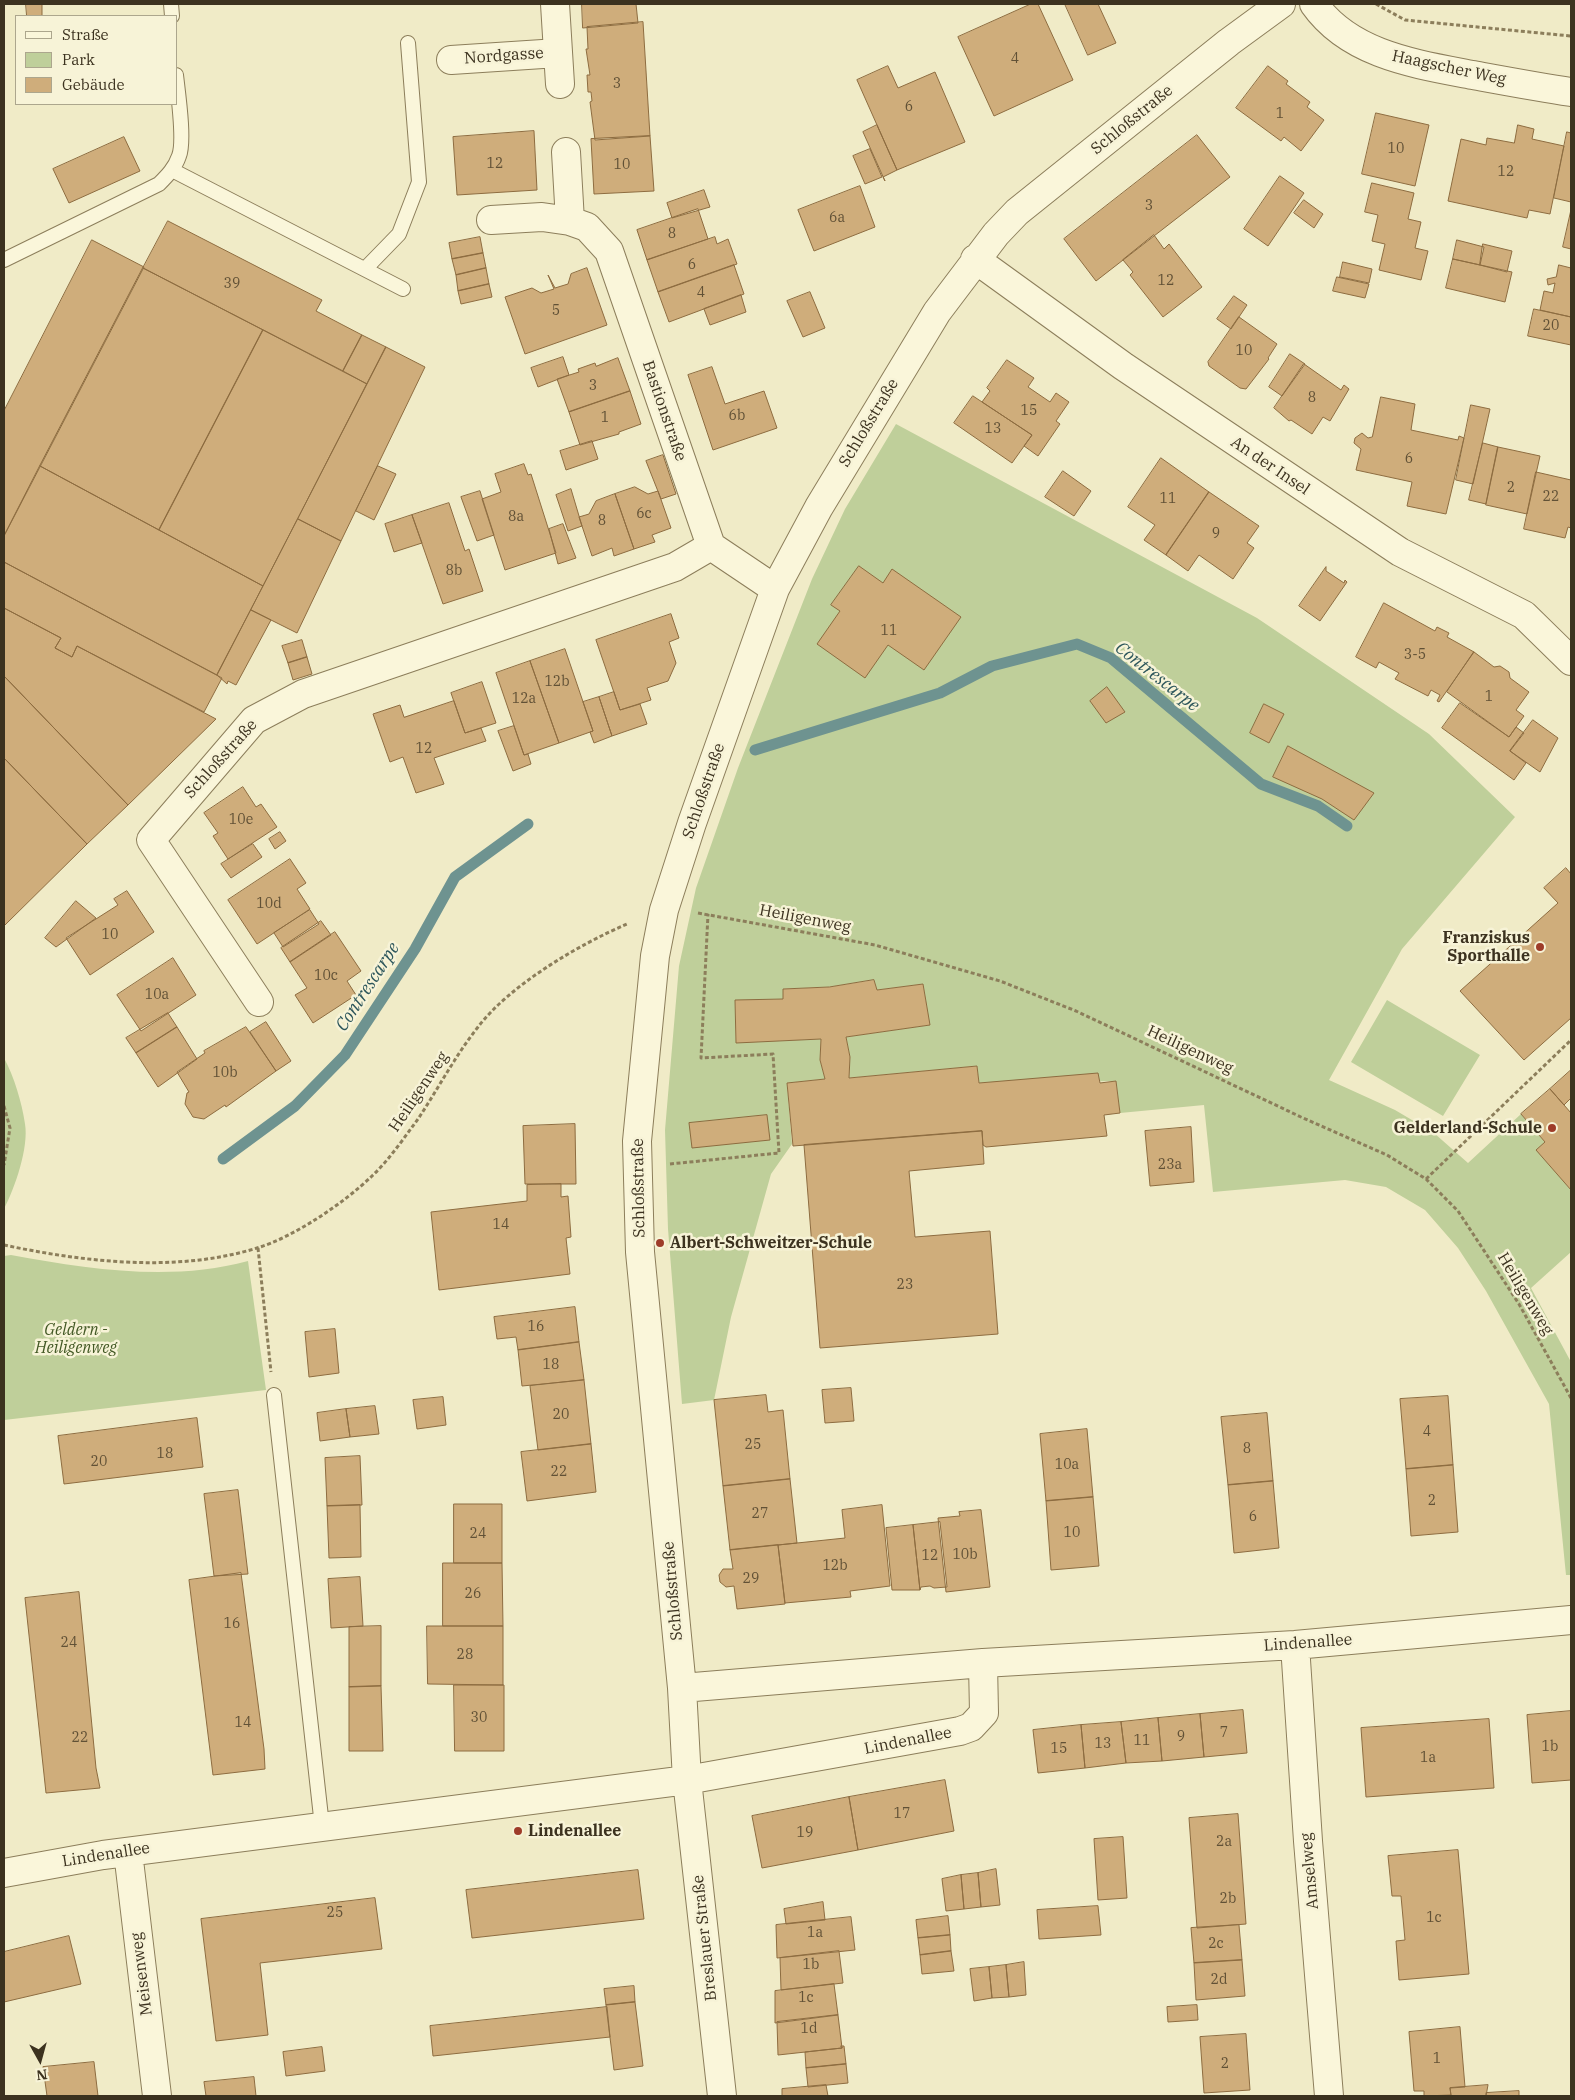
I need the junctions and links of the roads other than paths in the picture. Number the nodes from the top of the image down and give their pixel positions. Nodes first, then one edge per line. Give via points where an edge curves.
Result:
1 (555, 4) edge
2 (1281, 4) edge
3 (1314, 4) edge
4 (408, 43) dead end
5 (558, 53) junction
6 (451, 60) dead end
7 (560, 84) dead end
8 (1571, 92) edge
9 (178, 100) edge
10 (566, 152) dead end
11 (172, 170) junction
12 (491, 220) dead end
13 (570, 221) junction
14 (975, 259) junction
15 (4, 260) edge
16 (365, 269) junction
17 (403, 289) dead end
18 (711, 546) junction
19 (775, 589) junction
20 (1571, 661) edge
21 (259, 1002) dead end
22 (274, 1395) road end
23 (1571, 1620) edge
24 (1295, 1645) junction
25 (984, 1663) junction
26 (682, 1688) junction
27 (688, 1780) junction
28 (322, 1826) junction
29 (128, 1852) junction
30 (4, 1873) edge
31 (157, 2096) edge
32 (722, 2096) edge
33 (1329, 2096) edge

1 - 5 street, Nordgasse
2 - 14 street, Schloßstraße via 1017,212
3 - 8 street, Haagscher Weg via 1324,18 1352,40 1400,61
4 - 16 lane via 419,182 399,234
5 - 6 street, Nordgasse
5 - 7 street, Nordgasse
9 - 11 lane via 180,154
10 - 13 street
11 - 15 lane via 159,184 140,195
11 - 16 lane
12 - 13 street, Bastionstraße via 542,218
13 - 18 street, Bastionstraße via 587,227 609,251
14 - 19 street, Schloßstraße via 932,320 819,506
14 - 20 street, An der Insel via 1122,366 1384,542 1524,615
16 - 17 lane
18 - 19 street
18 - 21 street, Schloßstraße via 675,567 302,694 254,720 151,840
19 - 26 street, Schloßstraße via 664,910 650,998 636,1141 640,1252
22 - 28 lane
23 - 24 street, Lindenallee
24 - 25 street, Lindenallee
24 - 33 street, Amselweg
25 - 26 street, Lindenallee
25 - 27 street, Lindenallee via 984,1713 971,1727
26 - 27 street, Schloßstraße
27 - 28 street, Lindenallee
27 - 32 street, Breslauer Straße
28 - 29 street, Lindenallee
29 - 30 street, Lindenallee
29 - 31 street, Meisenweg

